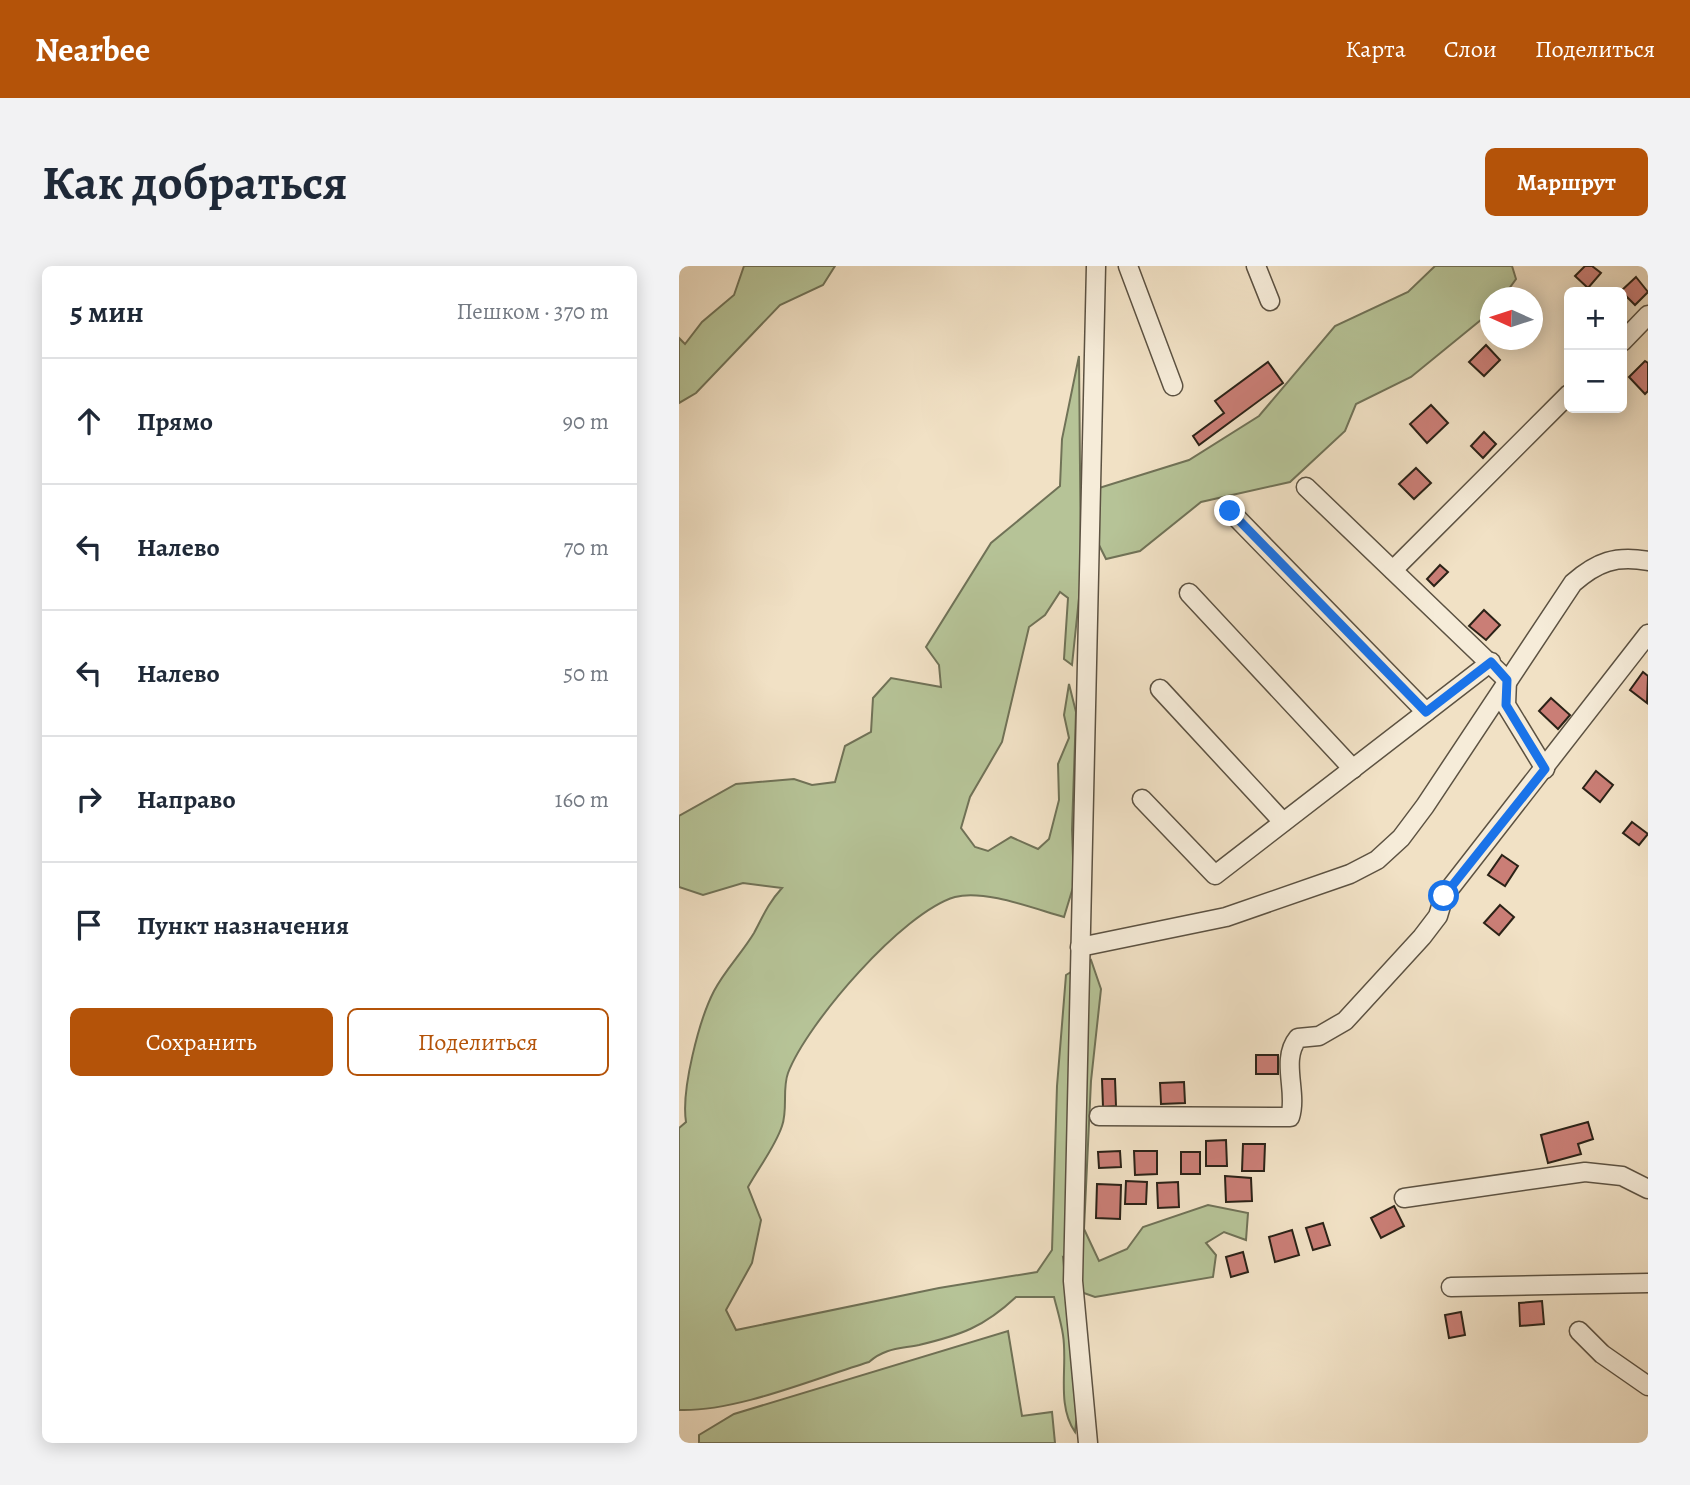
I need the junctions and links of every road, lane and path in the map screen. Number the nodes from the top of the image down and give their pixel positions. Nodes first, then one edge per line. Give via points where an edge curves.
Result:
1 (1096, 266) edge
2 (1128, 266) edge
3 (1256, 266) edge
4 (1270, 301) dead end
5 (1648, 316) edge
6 (1627, 337) edge
7 (1173, 386) dead end
8 (1564, 399) edge
9 (1306, 487) dead end
10 (1230, 511) dead end
11 (1648, 561) edge
12 (1393, 570) junction
13 (1189, 593) dead end
14 (1648, 634) edge
15 (1491, 662) junction
16 (1507, 680) junction
17 (1160, 689) dead end
18 (1426, 712) junction
19 (1353, 769) junction
20 (1545, 769) junction
21 (1142, 799) dead end
22 (1283, 822) junction
23 (1080, 947) junction
24 (1100, 1116) dead end
25 (1648, 1189) edge
26 (1404, 1198) dead end
27 (1648, 1283) edge
28 (1451, 1287) dead end
29 (1579, 1331) dead end
30 (1648, 1386) edge
31 (1088, 1443) edge

1 - 23 street
2 - 7 street
3 - 4 street
5 - 6 street
8 - 12 street
9 - 12 street
10 - 18 street
11 - 16 street via 1615,557 1592,567 1573,583
12 - 15 street
13 - 19 street
14 - 20 street
15 - 16 street
15 - 18 street
16 - 20 street via 1506,705
16 - 23 street via 1425,806 1377,860 1293,896 1226,917
17 - 22 street
18 - 19 street
19 - 22 street
20 - 24 street via 1444,896 1438,916 1422,937 1345,1021 1319,1036 1298,1038 1291,1046 1295,1102 1290,1117
21 - 22 street via 1215,874
23 - 31 street via 1073,1281
25 - 26 street via 1622,1176 1585,1172
27 - 28 street
29 - 30 street via 1602,1354

